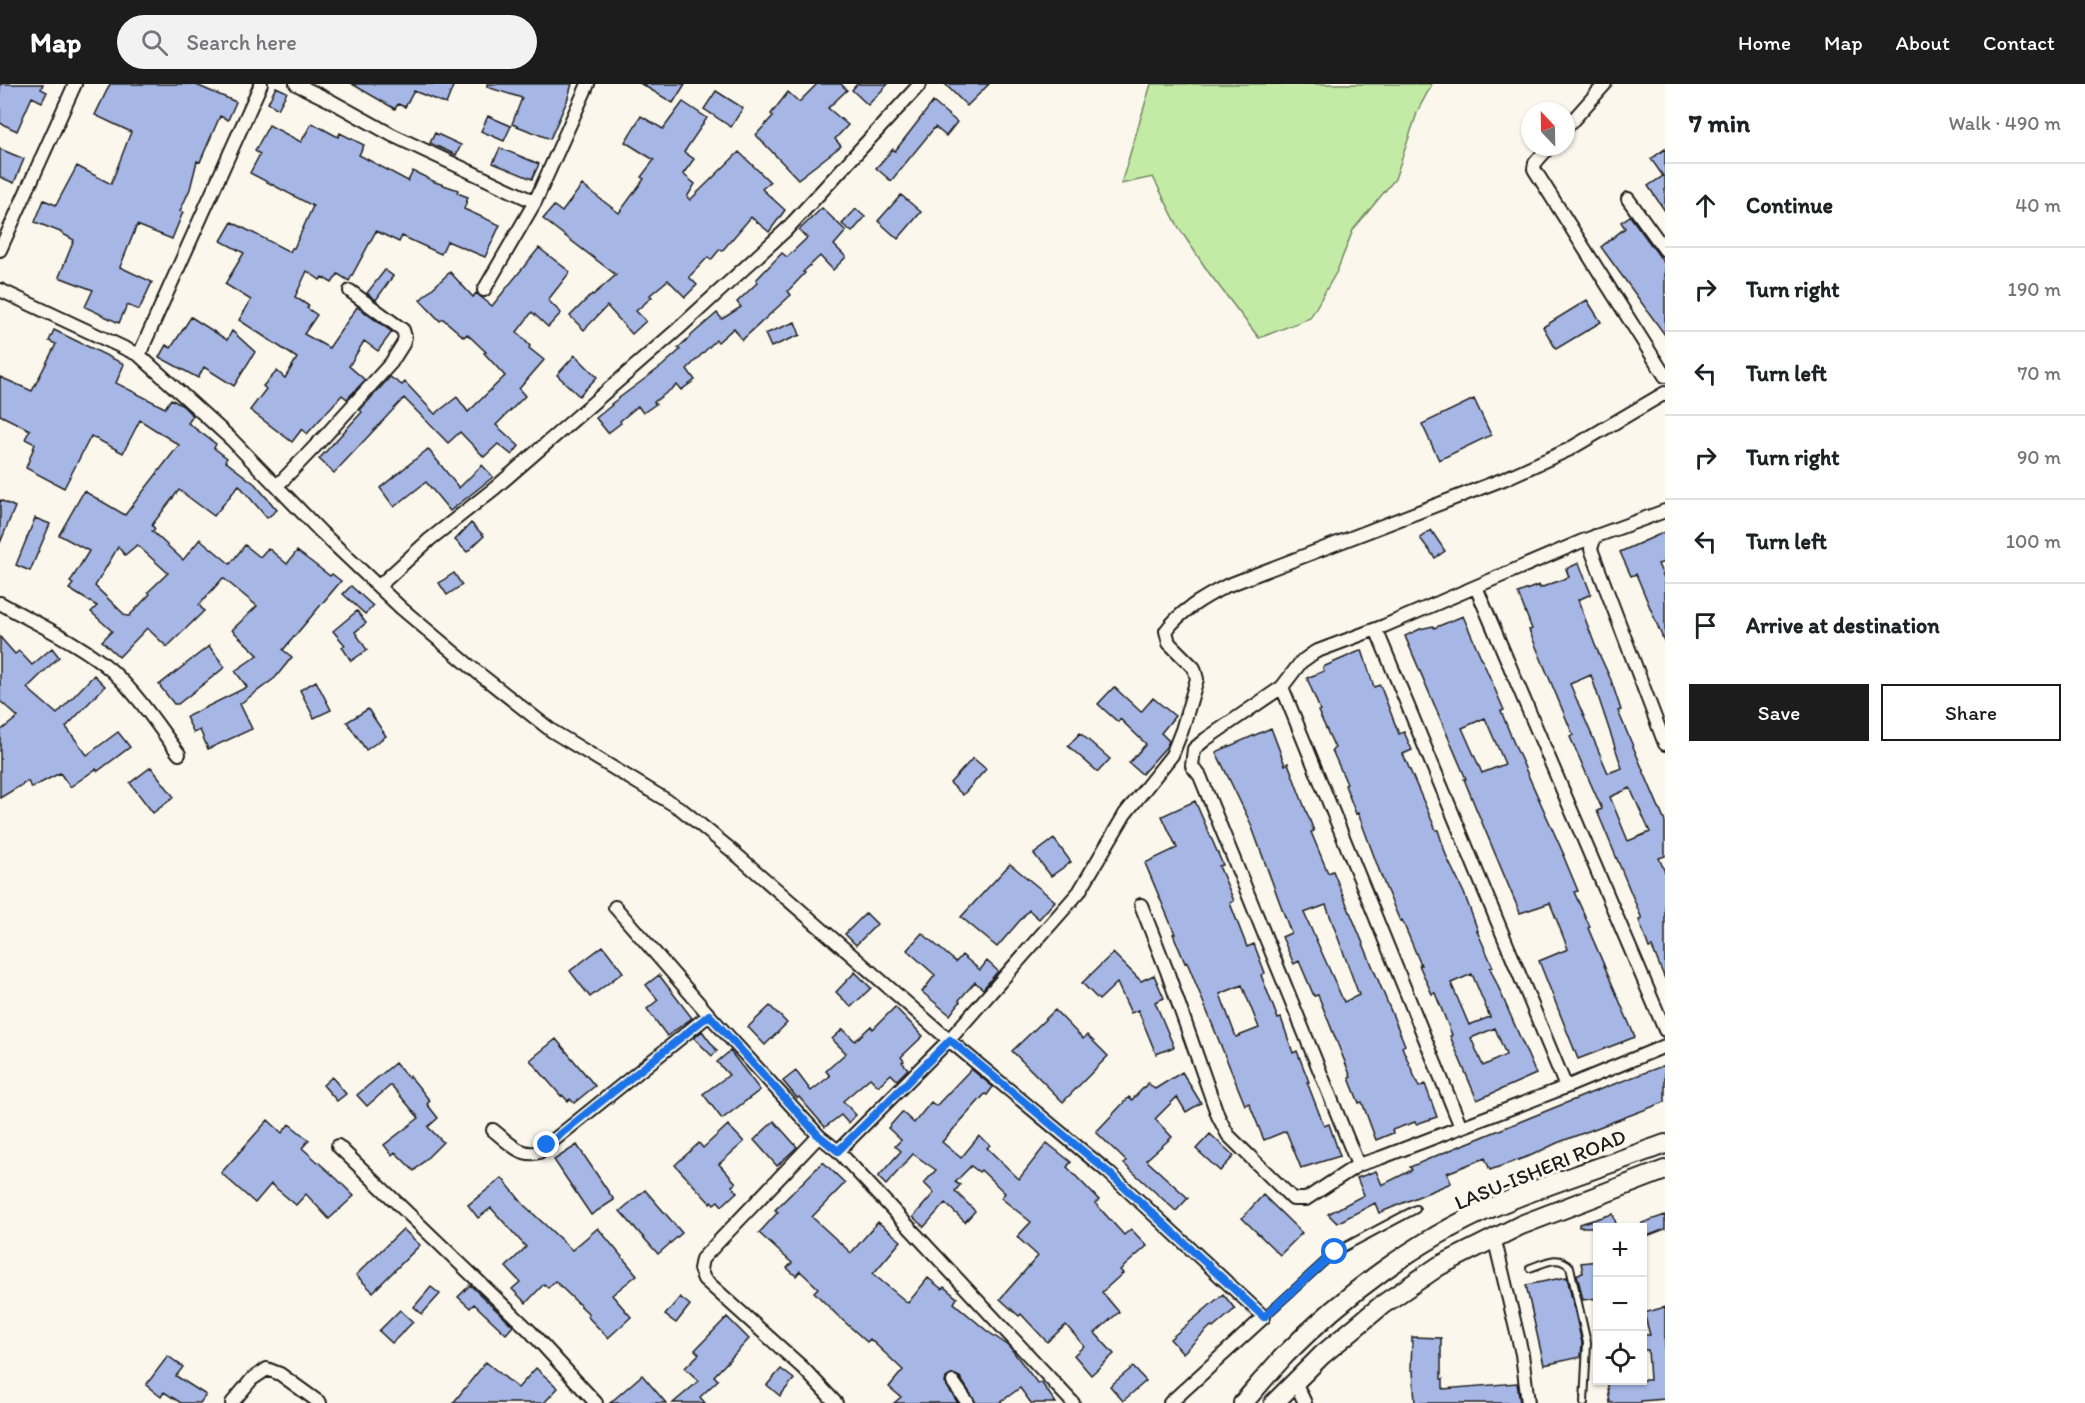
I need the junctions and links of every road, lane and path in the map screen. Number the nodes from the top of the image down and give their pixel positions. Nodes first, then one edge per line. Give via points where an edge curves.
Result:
1 (75, 84) edge
2 (261, 84) edge
3 (296, 84) edge
4 (588, 84) edge
5 (920, 84) edge
6 (1605, 84) edge
7 (1575, 118) edge
8 (1541, 156) edge
9 (1628, 200) dead end
10 (535, 202) junction
11 (0, 250) edge
12 (1665, 250) edge
13 (0, 290) edge
14 (484, 290) dead end
15 (350, 291) dead end
16 (139, 355) junction
17 (1665, 376) edge
18 (1665, 393) edge
19 (276, 486) junction
20 (1665, 511) edge
21 (1595, 536) junction
22 (379, 586) junction
23 (1476, 586) junction
24 (0, 603) edge
25 (1376, 629) junction
26 (1282, 687) junction
27 (1665, 744) edge
28 (179, 754) dead end
29 (1141, 904) dead end
30 (615, 907) dead end
31 (709, 1015) junction
32 (1665, 1030) edge
33 (950, 1040) junction
34 (1665, 1046) edge
35 (1566, 1087) junction
36 (1461, 1127) junction
37 (493, 1130) dead end
38 (819, 1136) junction
39 (1665, 1144) edge
40 (339, 1146) dead end
41 (838, 1151) junction
42 (1358, 1165) junction
43 (1665, 1170) edge
44 (1416, 1209) dead end
45 (1494, 1237) junction
46 (1530, 1268) dead end
47 (1264, 1317) junction
48 (953, 1382) dead end
49 (1295, 1382) junction
50 (232, 1403) edge
51 (320, 1403) edge
52 (596, 1403) edge
53 (836, 1403) edge
54 (968, 1403) edge
55 (1073, 1403) edge
56 (1170, 1403) edge
57 (1243, 1403) edge
58 (1274, 1403) edge
59 (1305, 1403) edge
60 (1528, 1403) edge
61 (1584, 1403) edge

1 - 11 street
2 - 16 street
3 - 10 street via 392,135
4 - 10 street
5 - 22 street via 786,230 678,329
6 - 7 street
8 - 17 street via 1534,170
9 - 12 street
10 - 14 street
13 - 16 street
15 - 19 street via 403,330 404,344 376,380
16 - 19 street
18 - 33 street via 1568,450 1503,479 1226,586 1172,623 1166,631 1169,643 1194,668 1197,679 1172,755 1125,814 1079,892
19 - 22 street
20 - 21 street
21 - 23 street
21 - 27 street via 1591,549
22 - 33 street via 552,731 681,809
23 - 25 street
23 - 32 street
24 - 28 street via 90,654 112,671 142,703
25 - 26 street via 1315,652 1301,662
25 - 35 street
26 - 36 street
26 - 42 street via 1200,744 1194,750 1192,766 1200,776
29 - 42 street via 1228,1135 1293,1199 1306,1199
30 - 31 street
31 - 37 street via 539,1152 523,1152
31 - 38 street
33 - 41 street
33 - 47 street via 1108,1172
34 - 35 street
35 - 36 street
36 - 42 street
38 - 41 street
38 - 53 street via 702,1259 700,1269 704,1279
39 - 57 main road, LASU-ISHERI ROAD via 1493,1208 1438,1236 1375,1276 1328,1315 1285,1355
40 - 52 street via 530,1331
41 - 55 street
43 - 45 main road
44 - 47 lane via 1335,1252
45 - 49 main road via 1439,1266 1382,1305
45 - 60 street via 1522,1354
46 - 61 lane via 1556,1259 1570,1267 1587,1343
47 - 56 street
48 - 54 street
49 - 58 main road
49 - 59 street
50 - 51 street via 252,1379 267,1369

